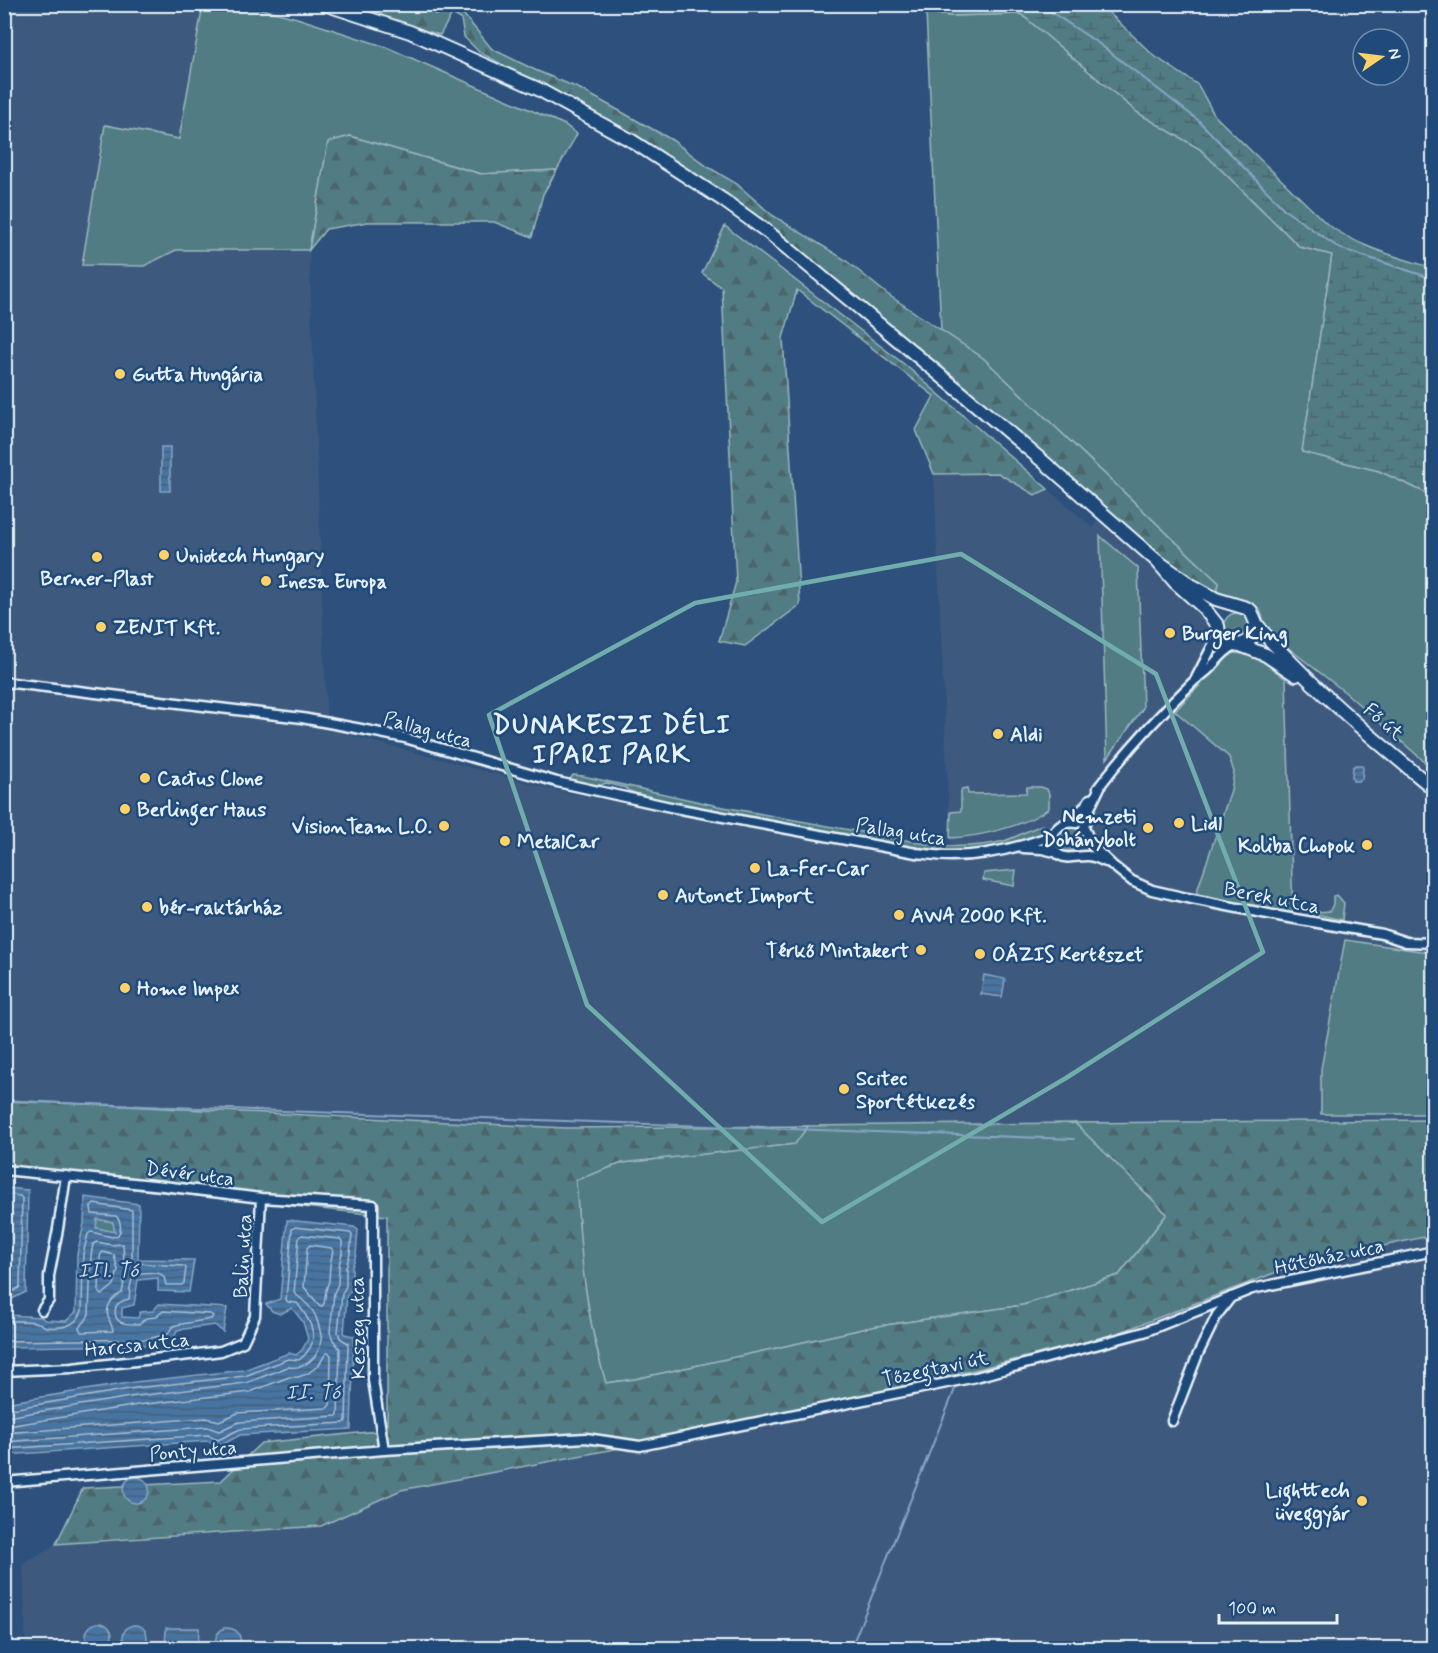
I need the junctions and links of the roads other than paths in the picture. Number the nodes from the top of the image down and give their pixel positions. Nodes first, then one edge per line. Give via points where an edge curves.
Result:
1 (324, 4) edge
2 (1157, 561) junction
3 (1239, 606) junction
4 (1256, 623) junction
5 (1218, 629) junction
6 (1237, 645) junction
7 (1195, 681) junction
8 (4, 682) edge
9 (1310, 682) junction
10 (1101, 785) junction
11 (1434, 789) edge
12 (1073, 822) junction
13 (1085, 832) junction
14 (1053, 836) junction
15 (1015, 848) junction
16 (1055, 852) junction
17 (1076, 856) junction
18 (1112, 865) junction
19 (1434, 944) edge
20 (4, 1170) edge
21 (66, 1176) junction
22 (261, 1198) junction
23 (373, 1205) joint
24 (1434, 1251) edge
25 (1231, 1297) junction
26 (42, 1310) dead end
27 (255, 1316) joint
28 (4, 1371) edge
29 (1172, 1420) dead end
30 (640, 1446) joint
31 (384, 1450) junction
32 (4, 1482) edge

1 - 2 main road via 410,32 538,89 706,188 778,240
2 - 3 main road via 1216,599
2 - 5 main road via 1203,607
3 - 4 main road via 1251,612
3 - 5 main road via 1221,614
4 - 6 main road via 1252,637
4 - 9 main road, Fő út
5 - 6 main road via 1228,643
5 - 7 street
6 - 7 street via 1224,650
6 - 9 main road, Fő út via 1266,655
7 - 10 street
8 - 15 street, Pallag utca via 302,718 361,729 557,782 916,853 979,855
9 - 11 main road, Fő út
10 - 12 street
10 - 13 street via 1087,814
12 - 13 street
12 - 14 street via 1056,828
13 - 17 street via 1082,851
13 - 18 street, Berek utca via 1093,847
14 - 15 street, Pallag utca
14 - 16 street
15 - 16 street, Pallag utca
16 - 17 street via 1063,857
17 - 18 street, Berek utca via 1090,856
18 - 19 street, Berek utca via 1152,890 1382,934 1406,942
20 - 21 street, Dévér utca
21 - 22 street, Dévér utca
21 - 26 street via 48,1275 49,1300
22 - 23 street, Dévér utca
22 - 27 street, Balin utca
23 - 31 street, Keszeg utca via 373,1380
24 - 25 street, Hűtőház utca via 1251,1289
25 - 29 street via 1216,1315
25 - 30 street, Tőzegtavi út via 1144,1332 976,1377
27 - 28 street, Harcsa utca via 243,1341 221,1351 72,1368
30 - 31 street, Ponty utca via 586,1438
31 - 32 street, Ponty utca

